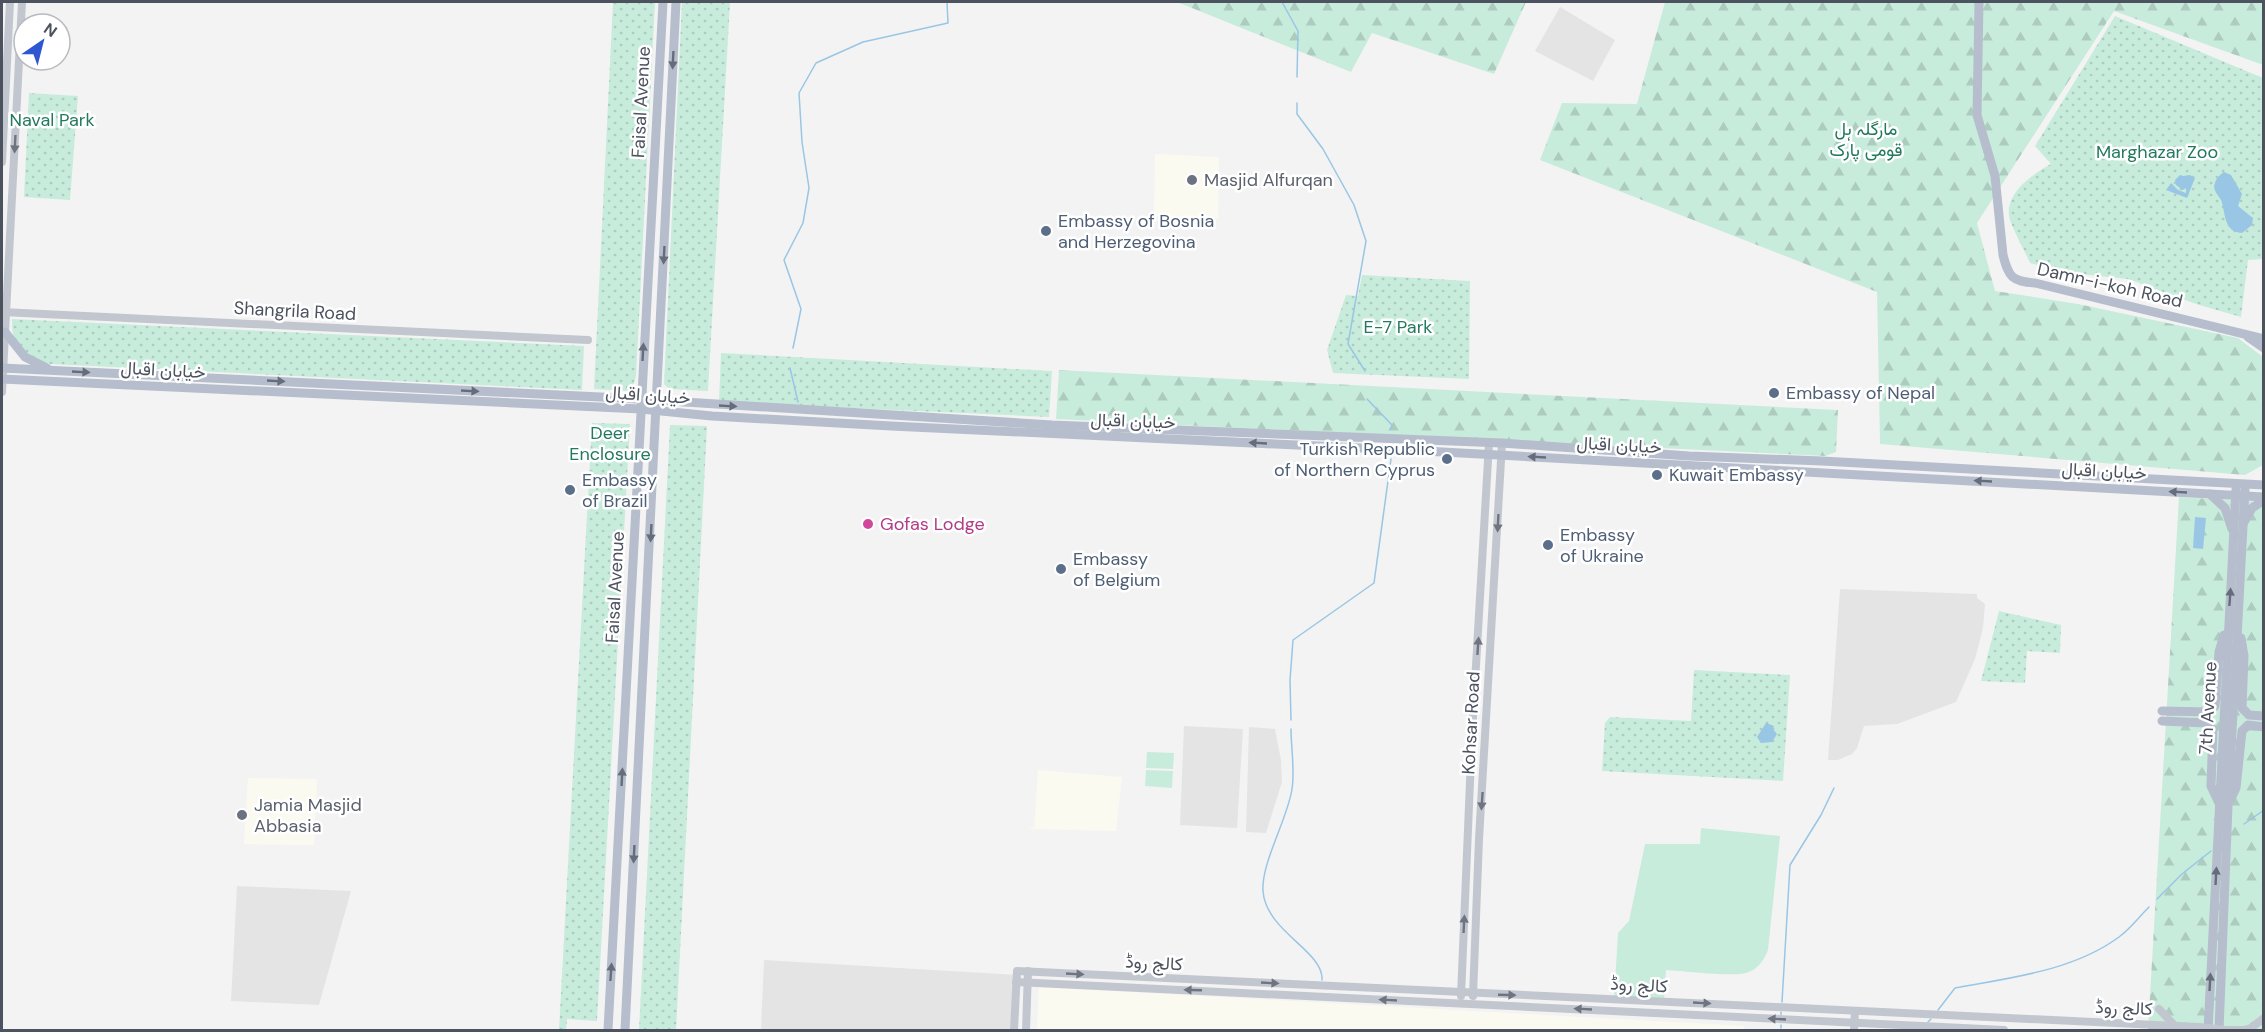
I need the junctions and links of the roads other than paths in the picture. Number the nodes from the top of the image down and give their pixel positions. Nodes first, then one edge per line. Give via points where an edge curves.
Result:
1 (10, 2) edge
2 (22, 2) edge
3 (663, 2) edge
4 (676, 2) edge
5 (1979, 2) edge
6 (2, 162) edge
7 (3, 312) edge
8 (5, 332) junction
9 (2244, 334) junction
10 (2264, 339) edge
11 (588, 340) dead end
12 (2264, 348) edge
13 (2, 368) edge
14 (53, 371) junction
15 (658, 376) junction
16 (642, 377) junction
17 (2, 379) edge
18 (2, 392) edge
19 (621, 398) junction
20 (641, 404) junction
21 (657, 405) junction
22 (685, 408) junction
23 (619, 409) junction
24 (639, 442) junction
25 (1489, 443) junction
26 (1502, 443) junction
27 (655, 445) junction
28 (1488, 456) junction
29 (1501, 456) junction
30 (2264, 479) edge
31 (2264, 485) edge
32 (2240, 490) junction
33 (2210, 494) junction
34 (2264, 498) edge
35 (2242, 525) junction
36 (2234, 534) junction
37 (2233, 621) junction
38 (2162, 711) dead end
39 (2264, 716) edge
40 (2162, 721) dead end
41 (2264, 727) edge
42 (2224, 806) junction
43 (1028, 971) junction
44 (1016, 982) junction
45 (1028, 983) junction
46 (1461, 993) junction
47 (1473, 993) junction
48 (609, 1002) junction
49 (626, 1002) junction
50 (1461, 1004) junction
51 (1473, 1004) junction
52 (1842, 1010) junction
53 (2159, 1010) dead end
54 (1855, 1011) junction
55 (2264, 1018) edge
56 (2175, 1026) junction
57 (1841, 1027) edge
58 (1855, 1027) edge
59 (608, 1028) edge
60 (625, 1028) edge
61 (2203, 1029) edge
62 (1014, 1030) edge
63 (1026, 1030) edge
64 (2004, 1030) edge
65 (2219, 1030) edge
66 (2226, 1030) edge
67 (2244, 1030) edge
68 (2248, 1030) edge

1 - 6 street
2 -> 7 street
16 -> 3 main road, Faisal Avenue
4 -> 15 main road, Faisal Avenue
5 - 9 main road, Damn-i-koh Road via 1977,115 1995,176 2003,255 2013,278
7 - 8 street
7 - 11 street, Shangrila Road
8 - 13 street
8 - 14 main road via 25,357
9 - 10 main road, Damn-i-koh Road
9 - 12 main road
13 - 14 main road, خیابان اقبال
13 - 17 street
14 -> 19 main road, خیابان اقبال
15 - 21 main road, Faisal Avenue
15 - 22 main road via 664,393
16 - 19 main road via 635,390
16 - 20 main road, Faisal Avenue
17 - 18 street
17 - 23 main road, خیابان اقبال
19 - 20 main road, خیابان اقبال
20 - 21 main road, خیابان اقبال
20 - 23 main road, خیابان اقبال
20 - 24 main road, Faisal Avenue
21 - 22 main road, خیابان اقبال
21 - 27 main road, Faisal Avenue
22 -> 25 main road, خیابان اقبال
22 - 27 main road via 664,421
28 -> 22 main road, خیابان اقبال via 1005,432
23 - 24 main road via 635,420
48 -> 24 main road, Faisal Avenue
25 - 26 main road, خیابان اقبال
25 - 28 street, Kohsar Road
26 - 29 street, Kohsar Road
26 - 32 main road, خیابان اقبال
27 -> 49 main road, Faisal Avenue
28 - 29 main road, خیابان اقبال
46 -> 28 street, Kohsar Road
33 -> 29 main road, خیابان اقبال
29 -> 47 street, Kohsar Road
30 - 32 main road
31 - 32 main road, خیابان اقبال
32 - 33 main road, خیابان اقبال
32 - 34 main road, خیابان اقبال
32 - 35 main road, 7th Avenue
32 - 36 main road, 7th Avenue
33 - 36 main road via 2225,508
34 - 35 main road
35 - 37 main road, 7th Avenue
37 -> 36 main road, 7th Avenue
37 - 38 main road via 2219,652 2215,706 2209,712
37 - 39 main road via 2244,656 2242,708 2249,715
37 - 42 main road, 7th Avenue
40 - 42 main road via 2206,723 2213,729 2211,786
41 - 42 main road via 2248,725 2241,731 2236,788
61 -> 42 main road, 7th Avenue
42 - 65 main road, 7th Avenue
43 - 44 street via 1017,971
43 - 45 street
43 -> 46 street, کالج روڈ
44 - 45 street, کالج روڈ
44 - 62 street
50 -> 45 street, کالج روڈ
45 - 63 street
46 - 47 street, کالج روڈ
46 - 50 street, Kohsar Road
47 - 51 street, Kohsar Road
47 -> 52 street, کالج روڈ
48 - 49 main road via 617,1010
48 - 59 main road, Faisal Avenue
49 - 60 main road, Faisal Avenue
50 - 51 street, کالج روڈ
57 -> 51 street, کالج روڈ
52 - 54 street, کالج روڈ
52 - 57 street
53 - 56 street
54 - 56 street, کالج روڈ
54 - 58 street
55 - 67 street
56 - 61 street, کالج روڈ
57 - 58 street, کالج روڈ
58 - 64 street, کالج روڈ
59 - 60 main road via 617,1019
61 - 66 street, کالج روڈ, bridge
66 - 67 street, کالج روڈ
67 - 68 street, کالج روڈ

